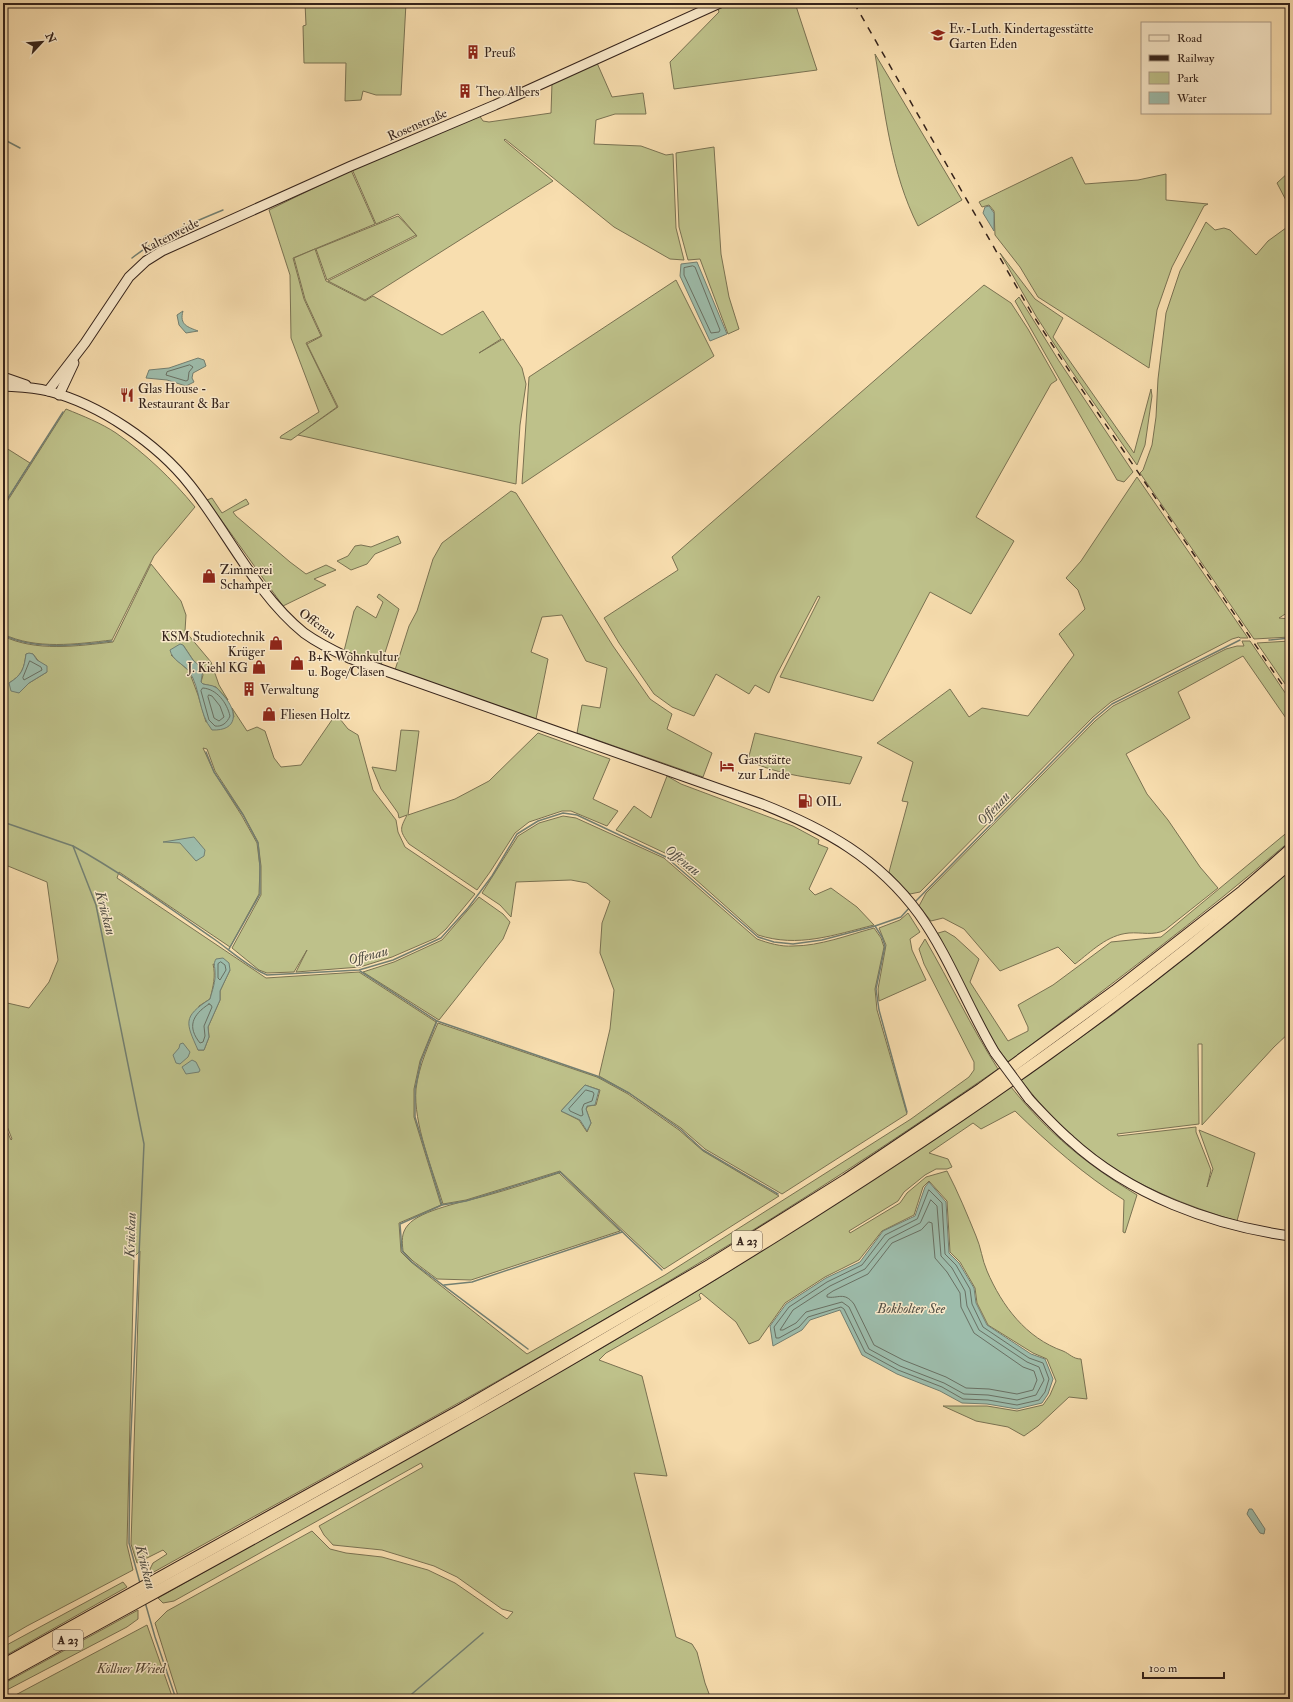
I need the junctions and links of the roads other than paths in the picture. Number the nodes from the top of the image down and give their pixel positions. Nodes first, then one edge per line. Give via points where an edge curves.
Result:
1 (720, 3) edge
2 (234, 218) joint
3 (85, 343) junction
4 (3, 377) edge
5 (3, 386) edge
6 (33, 388) junction
7 (48, 391) junction
8 (59, 395) junction
9 (1290, 850) edge
10 (1290, 863) edge
11 (1285, 1236) edge
12 (168, 1580) junction
13 (3, 1665) edge
14 (3, 1676) edge

1 - 2 main road, Rosenstraße via 495,105
2 - 3 main road, Kaltenweide via 146,261 129,277
3 - 7 main road, Kaltenweide
3 - 8 main road, Kaltenweide
4 - 6 main road
5 - 6 main road
6 - 7 main road
7 - 8 main road
8 - 11 main road, Offenau, bridge via 72,398 120,424 171,463 190,484 279,609 321,644 349,658 784,812 829,834 863,856 919,915 995,1053 1029,1099 1070,1141 1106,1168 1142,1190 1187,1210 1217,1221
9 - 12 highway, A 23 via 1243,891 1115,991 981,1089 846,1180 710,1265
10 - 12 highway, A 23 via 1242,904 1077,1032 986,1098 853,1187 599,1343 467,1418
12 - 13 highway, A 23 via 121,1600
12 - 14 highway, A 23 via 134,1604

